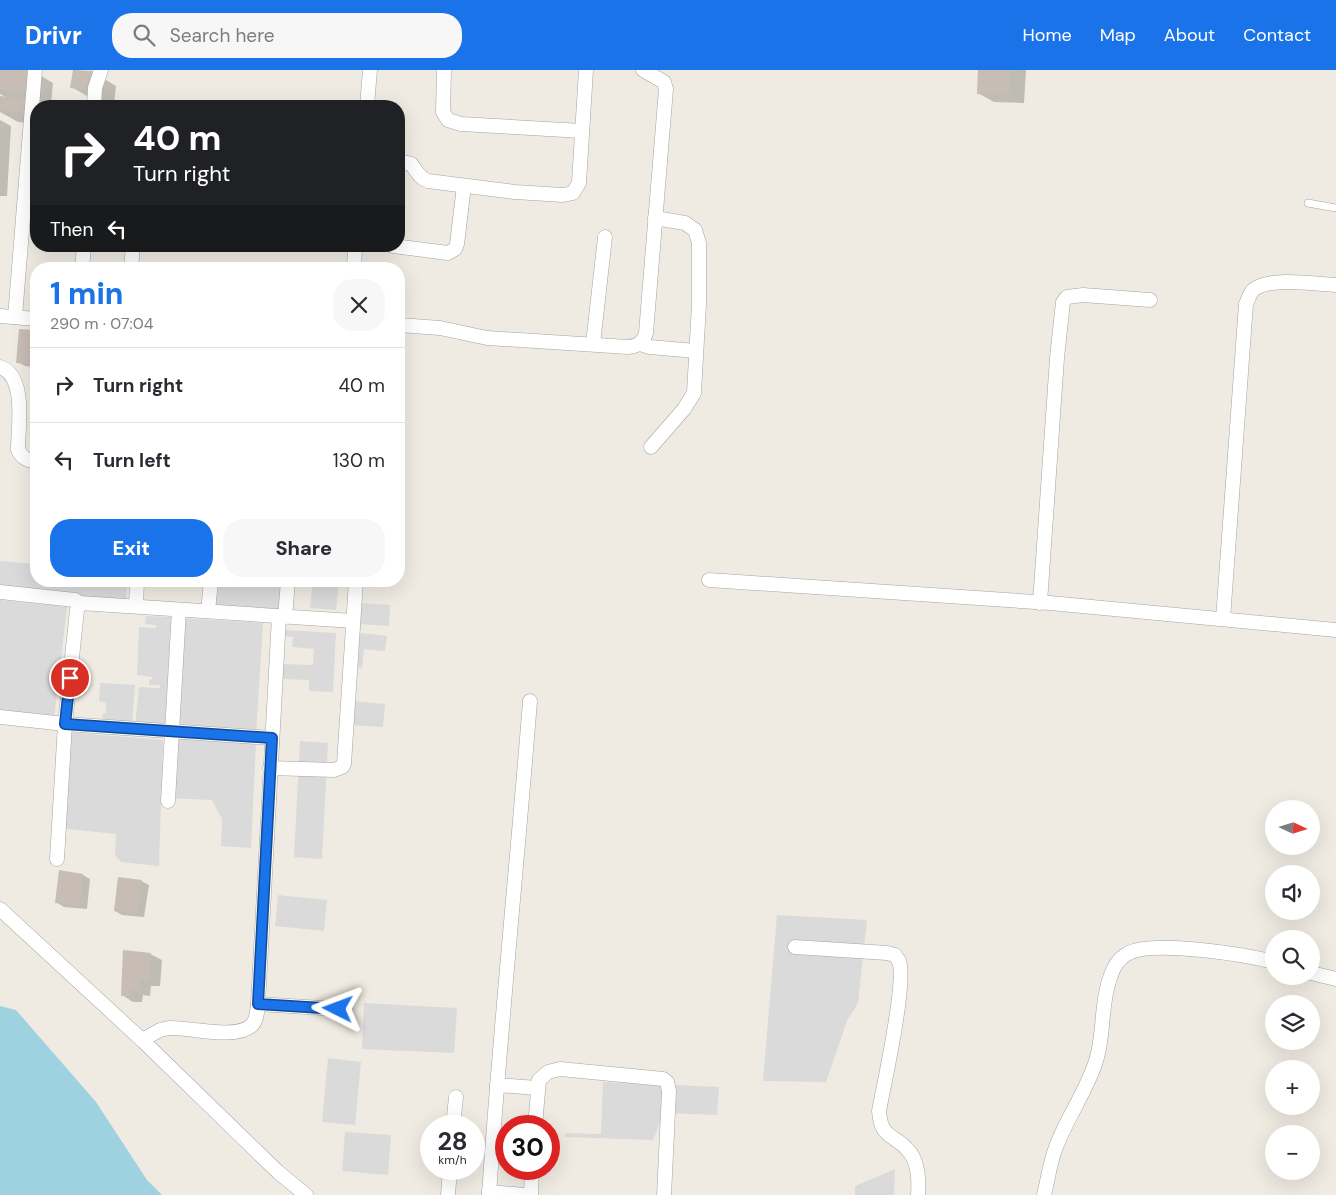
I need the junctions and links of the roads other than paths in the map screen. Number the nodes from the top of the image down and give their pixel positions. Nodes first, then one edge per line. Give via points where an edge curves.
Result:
1 (36, 70) edge
2 (101, 70) edge
3 (370, 70) edge
4 (444, 70) edge
5 (586, 70) edge
6 (643, 70) edge
7 (33, 100) edge
8 (94, 100) edge
9 (368, 100) edge
10 (582, 131) junction
11 (30, 141) edge
12 (405, 162) edge
13 (464, 186) junction
14 (1308, 202) dead end
15 (1336, 208) edge
16 (655, 218) junction
17 (605, 237) dead end
18 (405, 247) edge
19 (1336, 285) edge
20 (1150, 300) dead end
21 (0, 316) edge
22 (15, 317) junction
23 (30, 318) edge
24 (405, 325) edge
25 (593, 344) junction
26 (640, 344) junction
27 (696, 351) junction
28 (0, 368) edge
29 (651, 447) dead end
30 (30, 460) edge
31 (709, 580) dead end
32 (137, 587) edge
33 (210, 587) edge
34 (287, 587) edge
35 (356, 587) edge
36 (0, 592) edge
37 (80, 603) junction
38 (1040, 603) junction
39 (136, 606) junction
40 (179, 610) junction
41 (208, 611) junction
42 (282, 617) junction
43 (1222, 619) junction
44 (353, 621) junction
45 (1336, 630) edge
46 (530, 701) dead end
47 (0, 717) edge
48 (65, 724) junction
49 (172, 732) junction
50 (272, 738) junction
51 (270, 768) junction
52 (168, 801) dead end
53 (57, 859) dead end
54 (0, 909) edge
55 (795, 947) dead end
56 (1265, 960) edge
57 (1320, 975) edge
58 (1336, 979) edge
59 (258, 1004) junction
60 (338, 1009) dead end
61 (142, 1040) junction
62 (496, 1085) junction
63 (538, 1088) junction
64 (456, 1097) dead end
65 (455, 1115) edge
66 (536, 1115) edge
67 (449, 1180) edge
68 (532, 1180) edge
69 (489, 1194) edge
70 (306, 1195) edge
71 (448, 1195) edge
72 (525, 1195) edge
73 (531, 1195) edge
74 (664, 1195) edge
75 (918, 1195) edge
76 (1044, 1195) edge

1 - 7 street
2 - 8 street
3 - 9 street
4 - 10 street via 443,112 448,120 461,124
5 - 10 street
6 - 16 street via 664,82 666,89
10 - 13 street via 579,183 573,193 515,192
11 - 22 street
12 - 13 street via 411,164 422,179
13 - 18 street via 455,249 448,252
14 - 15 lane
16 - 26 street via 646,333
16 - 27 street via 685,223 698,235
17 - 25 street
19 - 43 street via 1270,283 1255,288 1246,304
20 - 38 street via 1083,295 1067,297 1063,302
21 - 22 street
22 - 23 street
24 - 25 street via 440,328 487,338
25 - 26 street via 628,347
26 - 27 street
27 - 29 street via 695,383 690,400
28 - 30 street via 9,373 19,390 18,450
31 - 38 street
32 - 39 street
33 - 41 street
34 - 42 street
35 - 44 street
36 - 37 street
37 - 39 street
37 - 48 street via 76,610
38 - 43 street
39 - 40 street
40 - 41 street
40 - 49 street
41 - 42 street
42 - 44 street
42 - 50 street
43 - 45 street
44 - 51 street via 344,764 334,770
46 - 62 street
47 - 48 street
48 - 49 street
48 - 53 street
49 - 50 street
49 - 52 street
50 - 51 street
51 - 59 street
54 - 61 street
55 - 75 street via 887,953 895,955 900,962 898,1005 879,1110 882,1128 912,1156
56 - 76 street via 1220,952 1159,949 1136,950 1115,964 1109,979 1094,1066 1056,1148
57 - 58 street
59 - 60 street
59 - 61 street via 255,1021 244,1029 221,1032 169,1028
61 - 70 street via 278,1172
62 - 63 street
62 - 69 street
63 - 66 street
63 - 74 street via 543,1075 560,1069 656,1077 667,1082
64 - 65 street
67 - 71 street
68 - 73 street
69 - 72 street

